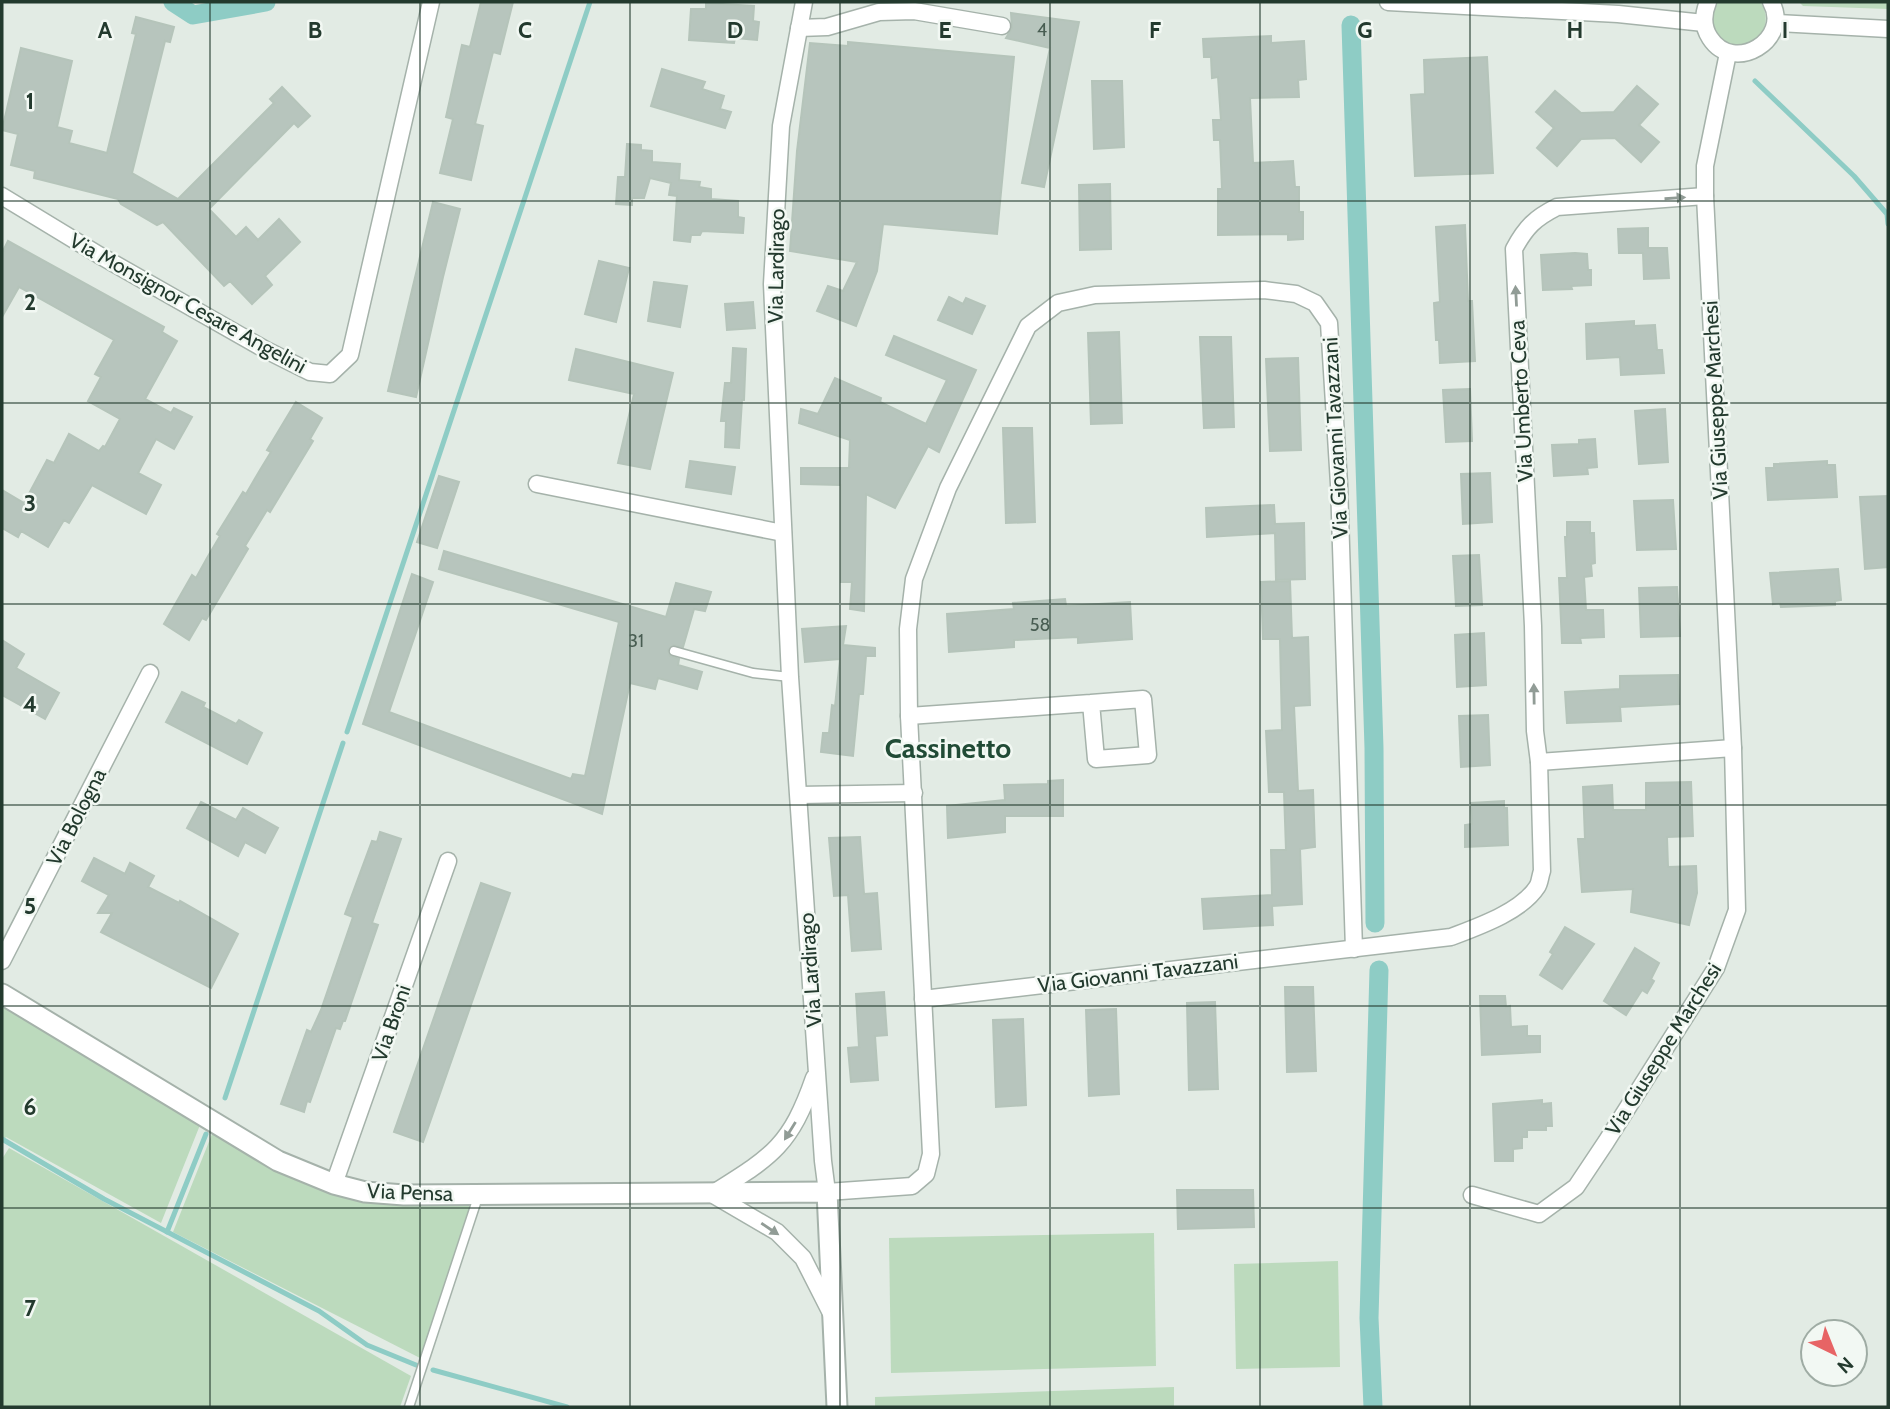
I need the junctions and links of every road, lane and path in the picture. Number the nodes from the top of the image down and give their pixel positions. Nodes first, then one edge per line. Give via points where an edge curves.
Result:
1 (431, 2) edge
2 (804, 2) edge
3 (1388, 2) edge
4 (1708, 2) edge
5 (1771, 2) edge
6 (1704, 23) junction
7 (1776, 23) junction
8 (1002, 26) dead end
9 (799, 28) junction
10 (1888, 29) edge
11 (1728, 53) junction
12 (1705, 196) junction
13 (5, 198) edge
14 (537, 484) dead end
15 (783, 533) junction
16 (674, 651) dead end
17 (150, 673) dead end
18 (790, 677) junction
19 (1091, 703) junction
20 (909, 716) junction
21 (1733, 748) junction
22 (1539, 762) junction
23 (914, 793) junction
24 (799, 795) junction
25 (448, 861) dead end
26 (1354, 949) junction
27 (2, 961) edge
28 (2, 994) edge
29 (923, 999) junction
30 (817, 1069) junction
31 (334, 1184) junction
32 (827, 1192) junction
33 (479, 1194) junction
34 (712, 1194) junction
35 (1472, 1195) dead end
36 (833, 1318) junction
37 (409, 1407) edge
38 (837, 1407) edge

1 - 13 street, Via Monsignor Cesare Angelini via 350,355 330,373 310,372
2 - 9 street, Via Lardirago
3 - 6 street
4 - 6 street
5 - 7 street
6 - 11 street via 1716,47
7 - 10 street
7 - 11 street via 1753,51
8 - 9 street via 914,11 879,12 827,27
9 - 15 street, Via Lardirago via 781,126 772,284
11 - 12 street, Via Giuseppe Marchesi via 1705,166
12 - 21 street, Via Giuseppe Marchesi
22 -> 12 street, Via Umberto Ceva via 1514,249 1537,217 1557,207
14 - 15 street
15 - 18 street, Via Lardirago
16 - 18 lane via 753,673
17 - 27 street, Via Bologna
18 - 24 street, Via Lardirago
19 - 19 street via 1096,759 1147,755 1143,699
19 - 20 street
20 - 23 street, Via Giovanni Tavazzani
20 - 26 street, Via Giovanni Tavazzani via 908,629 914,579 948,488 1028,326 1058,303 1095,295 1264,290 1296,294 1315,303 1329,323 1339,485
21 - 22 street
21 - 35 street, Via Giuseppe Marchesi via 1737,910 1716,968 1576,1187 1539,1214
22 - 26 street, Via Giovanni Tavazzani via 1542,871 1537,887 1517,906 1451,937
23 - 24 street
23 - 29 street, Via Giovanni Tavazzani
24 - 30 street, Via Lardirago
25 - 31 street, Via Broni
26 - 29 street, Via Giovanni Tavazzani
28 - 31 street, Via Pensa via 278,1161
29 - 32 street, Via Giovanni Tavazzani via 931,1154 926,1174 912,1186
30 - 32 street, Via Lardirago
30 -> 34 street via 787,1138 762,1163
31 - 33 street, Via Pensa via 378,1193
32 - 34 street, Via Pensa
32 - 36 street, Via Lardirago
33 - 34 street, Via Pensa
33 - 37 lane
34 -> 36 street via 777,1232 803,1258
36 - 38 street, Via Lardirago

